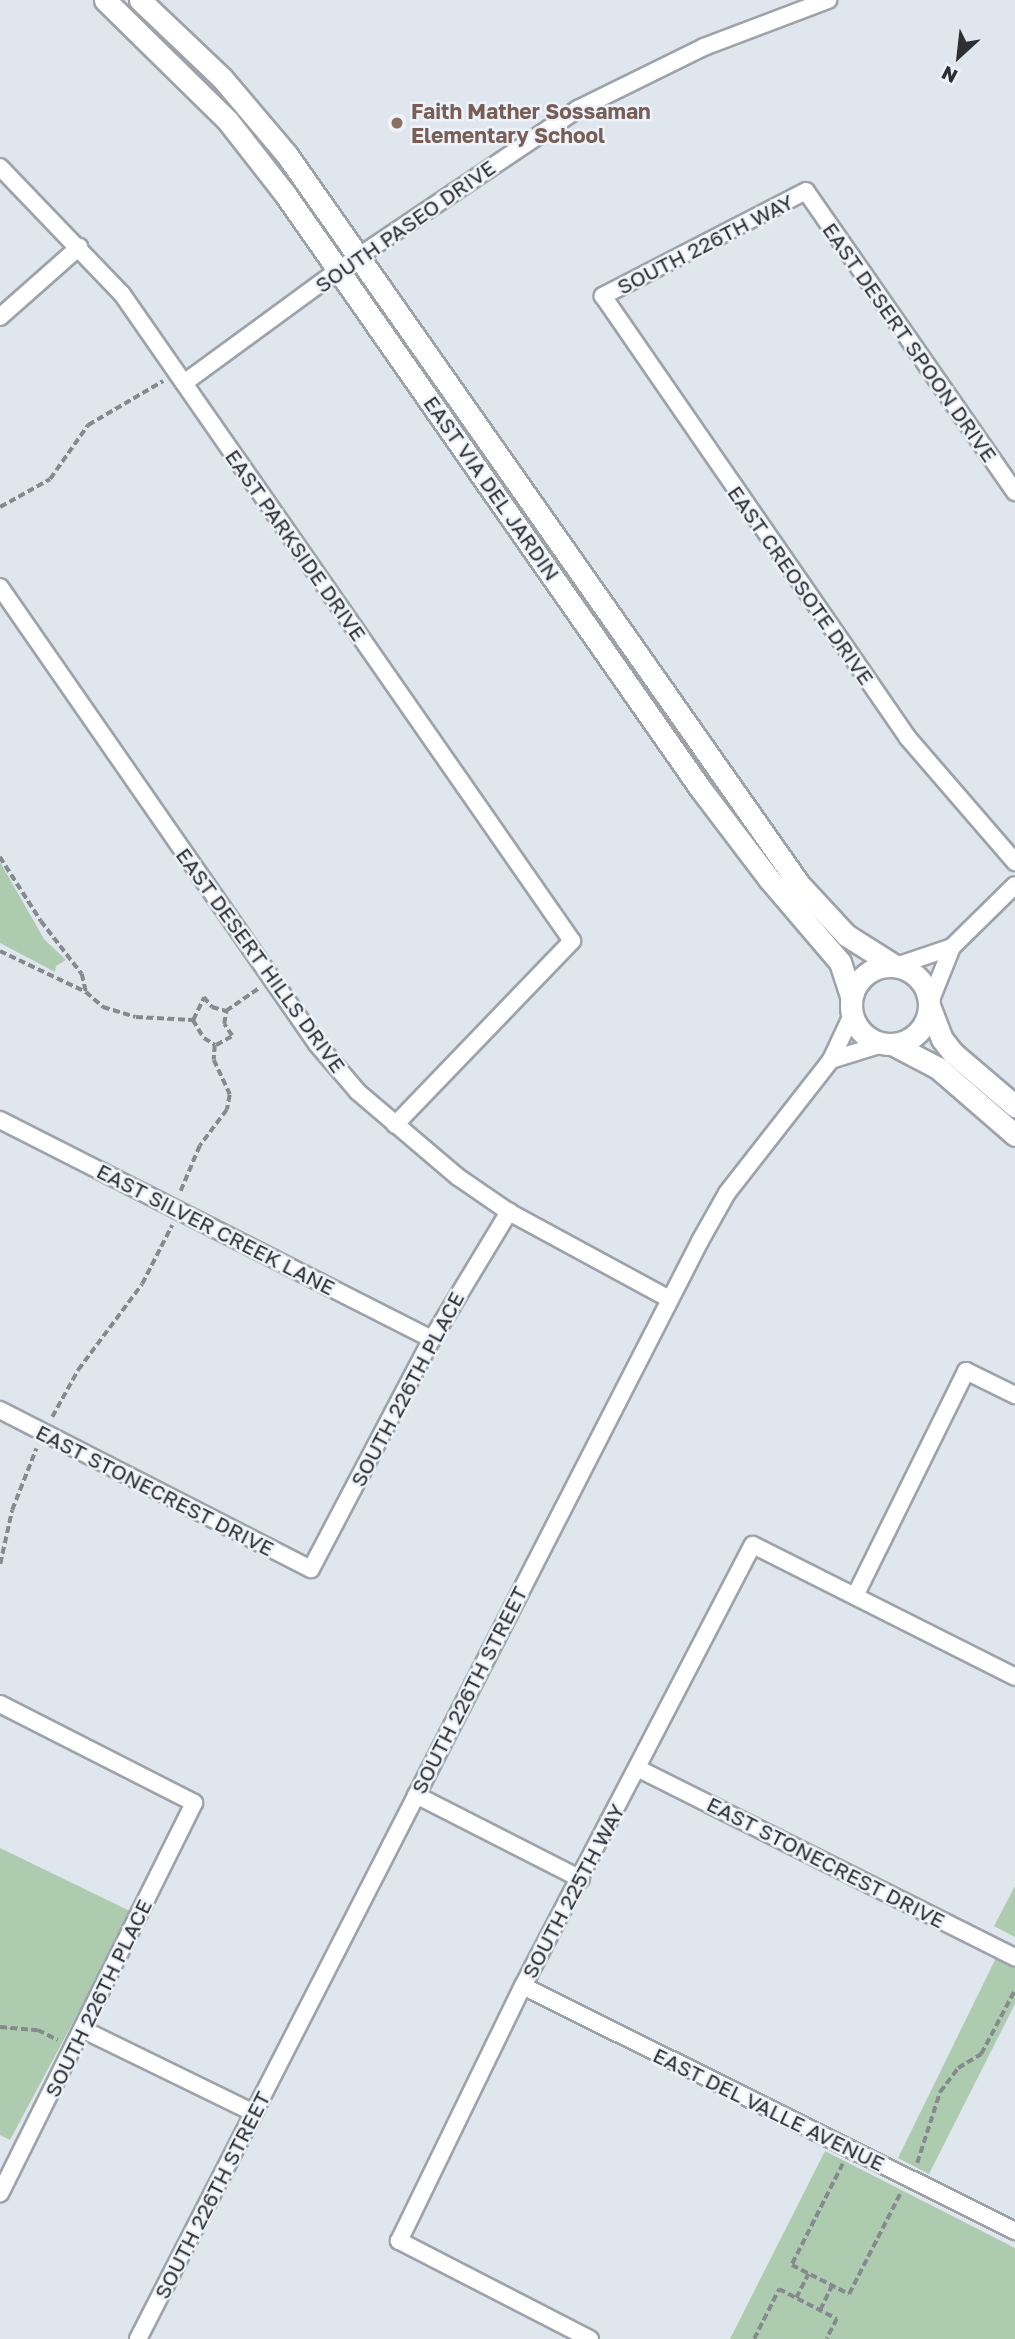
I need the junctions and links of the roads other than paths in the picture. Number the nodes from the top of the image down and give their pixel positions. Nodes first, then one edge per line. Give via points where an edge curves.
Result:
1 (105, 0) edge
2 (140, 0) edge
3 (828, 0) edge
4 (0, 167) edge
5 (806, 191) joint
6 (79, 247) junction
7 (359, 257) junction
8 (340, 270) junction
9 (603, 296) joint
10 (0, 317) edge
11 (181, 379) junction
12 (1015, 492) edge
13 (0, 587) edge
14 (1015, 862) edge
15 (1015, 885) edge
16 (952, 947) junction
17 (895, 966) junction
18 (852, 1005) junction
19 (930, 1005) junction
20 (888, 1044) junction
21 (831, 1060) junction
22 (1015, 1106) edge
23 (0, 1120) edge
24 (395, 1125) junction
25 (1015, 1135) edge
26 (509, 1212) junction
27 (669, 1299) junction
28 (432, 1339) junction
29 (1015, 1395) edge
30 (0, 1410) edge
31 (311, 1569) joint
32 (855, 1596) junction
33 (1015, 1677) edge
34 (0, 1704) edge
35 (637, 1768) junction
36 (416, 1795) junction
37 (581, 1879) junction
38 (1015, 1957) edge
39 (523, 1986) junction
40 (84, 2030) junction
41 (254, 2113) junction
42 (0, 2193) edge
43 (1015, 2231) edge
44 (138, 2339) edge
45 (590, 2339) edge

1 - 8 street, EAST VIA DEL JARDIN via 228,121
2 - 7 street, EAST VIA DEL JARDIN via 231,89 286,155
3 - 7 street, SOUTH PASEO DRIVE via 704,47 591,103
4 - 6 street, EAST PARKSIDE DRIVE
5 - 9 street, SOUTH 226TH WAY
5 - 12 street, EAST DESERT SPOON DRIVE
6 - 10 street
6 - 11 street, EAST PARKSIDE DRIVE via 122,294
7 - 8 street, SOUTH PASEO DRIVE
7 - 17 street, EAST VIA DEL JARDIN via 799,884 846,935
8 - 11 street, SOUTH PASEO DRIVE
8 - 18 street, EAST VIA DEL JARDIN via 701,788 769,879 840,962
9 - 14 street, EAST CREOSOTE DRIVE via 908,738
11 - 24 street, EAST PARKSIDE DRIVE via 572,941
13 - 24 street, EAST DESERT HILLS DRIVE via 317,1044
15 - 16 street
16 - 17 street
16 - 19 street
17 - 18 street via 863,976
17 - 19 street via 919,978
18 - 20 street via 863,1034
18 - 21 street, SOUTH 226TH STREET
19 - 20 street via 922,1029
19 - 22 street via 942,1039 953,1053
20 - 21 street
20 - 25 street via 938,1068
21 - 27 street, SOUTH 226TH STREET via 727,1193
23 - 28 street, EAST SILVER CREEK LANE
24 - 26 street, EAST DESERT HILLS DRIVE
26 - 27 street, EAST DESERT HILLS DRIVE
26 - 28 street, SOUTH 226TH PLACE
27 - 36 street, SOUTH 226TH STREET
28 - 31 street, SOUTH 226TH PLACE
29 - 32 street via 966,1371
30 - 31 street, EAST STONECREST DRIVE
32 - 33 street
32 - 35 street, SOUTH 225TH WAY via 753,1545
34 - 40 street, SOUTH 226TH PLACE via 194,1803
35 - 37 street, SOUTH 225TH WAY
35 - 38 street, EAST STONECREST DRIVE
36 - 37 street
36 - 41 street, SOUTH 226TH STREET
37 - 39 street, SOUTH 225TH WAY
39 - 43 street, EAST DEL VALLE AVENUE
39 - 45 street, SOUTH 225TH WAY via 398,2241
40 - 41 street
40 - 42 street, SOUTH 226TH PLACE
41 - 44 street, SOUTH 226TH STREET

